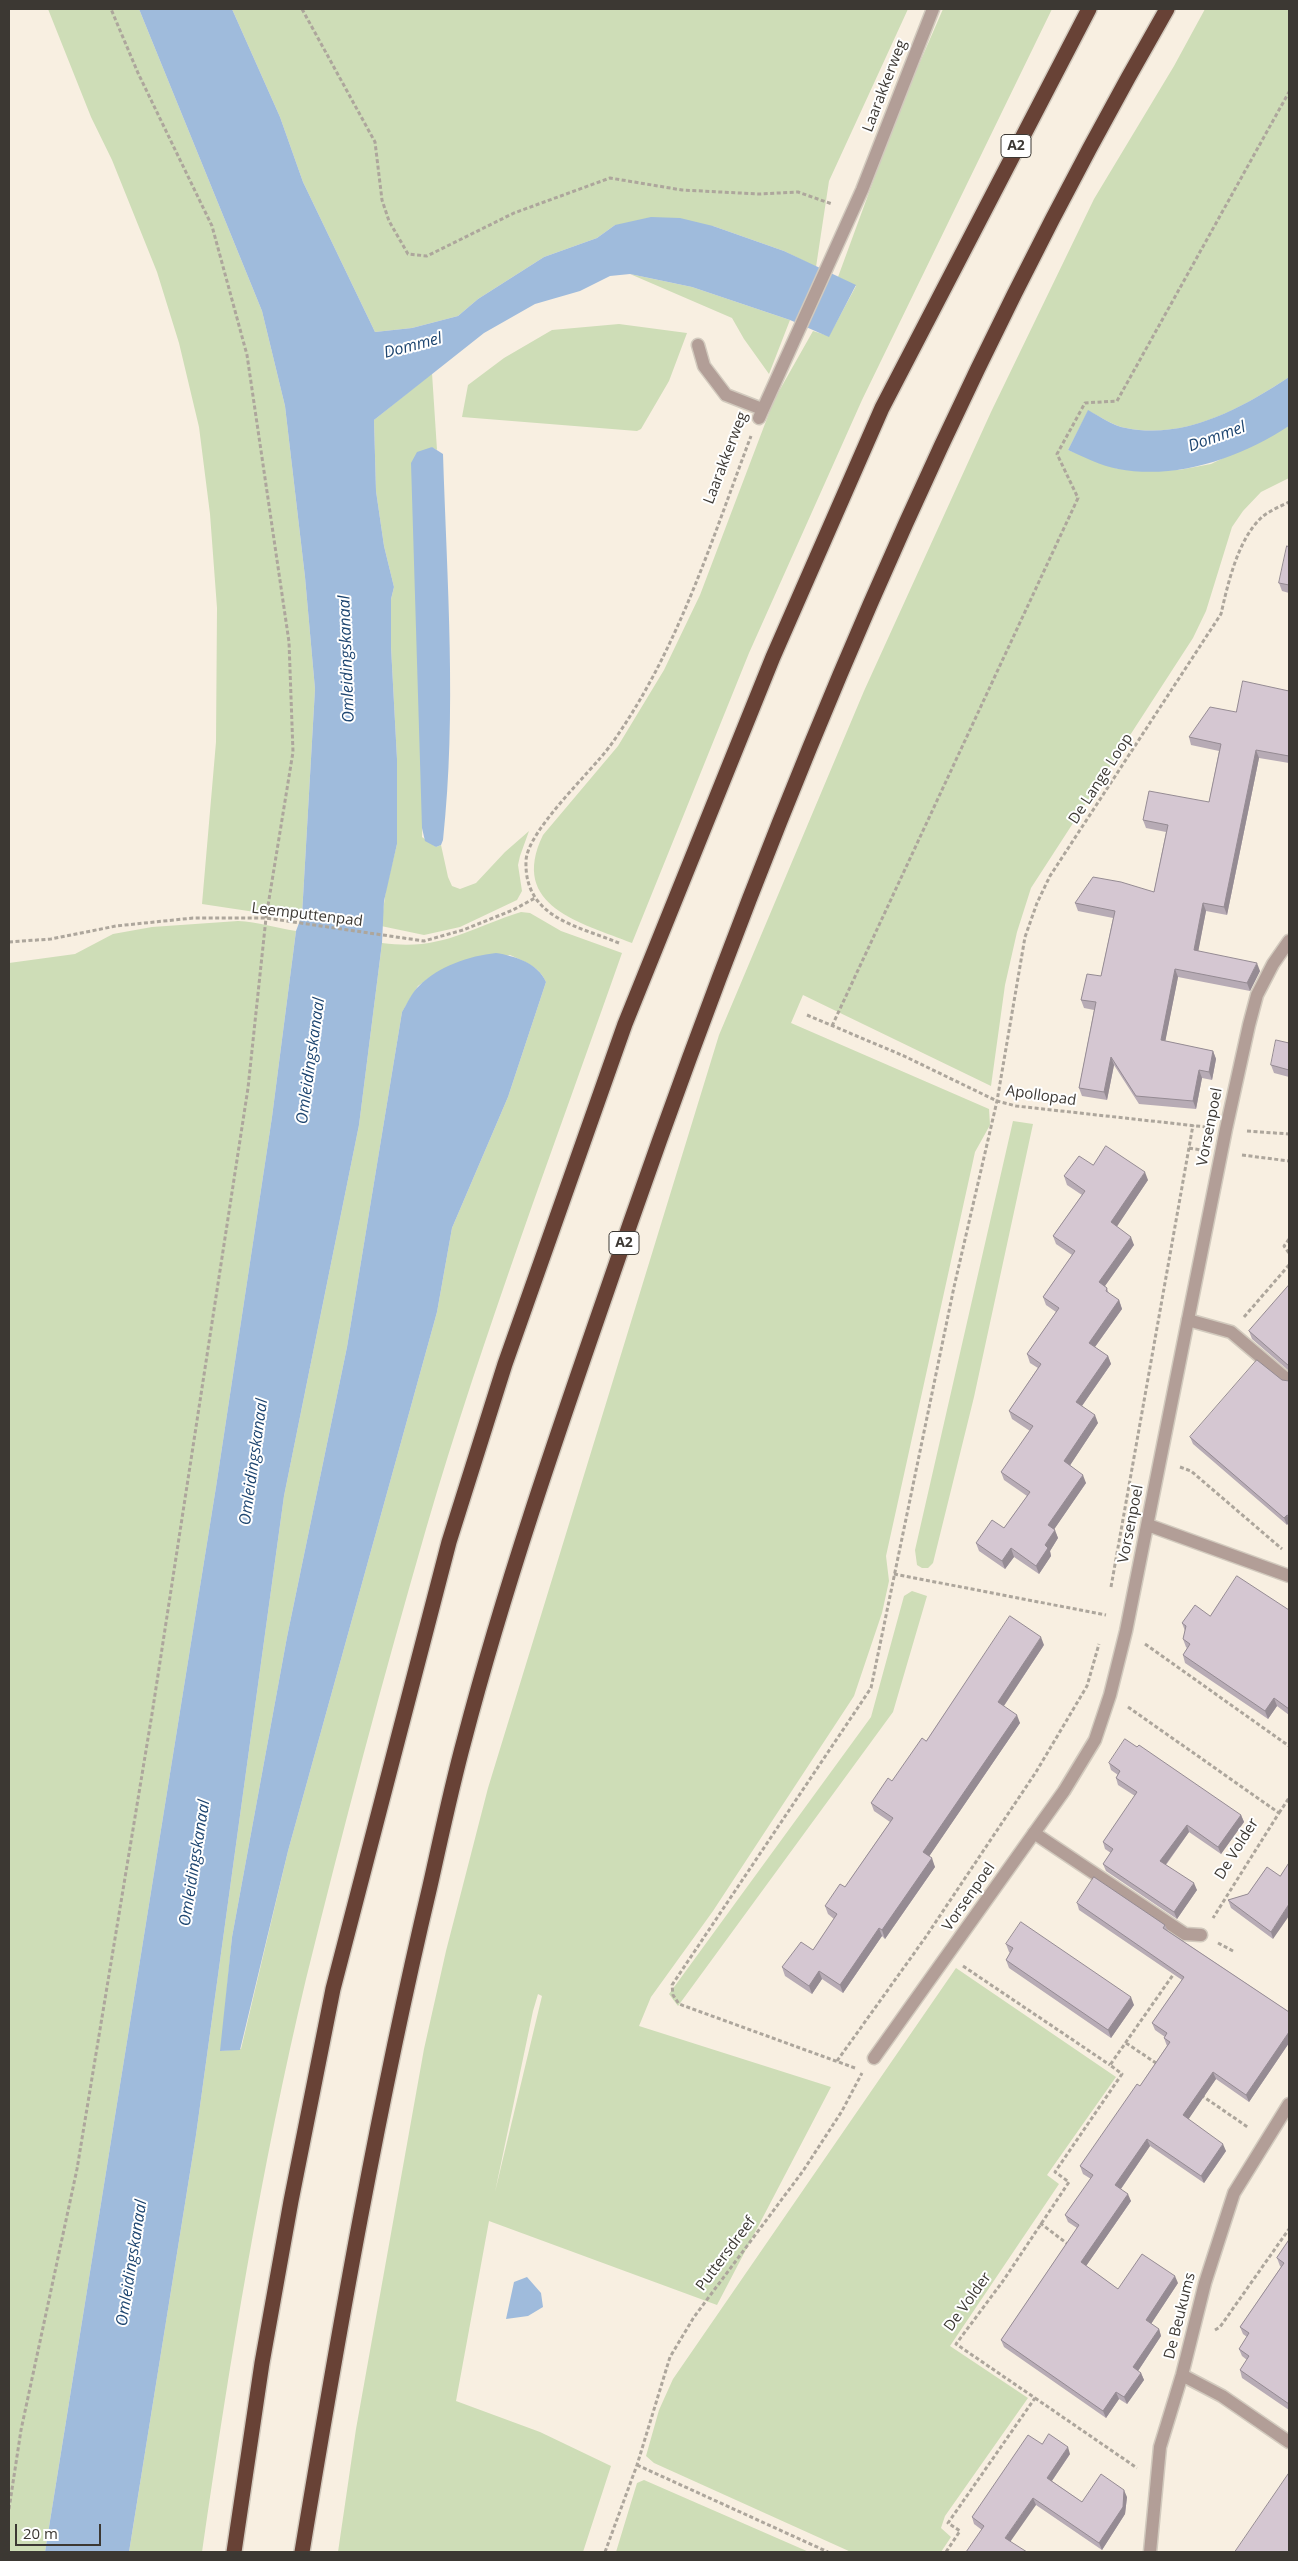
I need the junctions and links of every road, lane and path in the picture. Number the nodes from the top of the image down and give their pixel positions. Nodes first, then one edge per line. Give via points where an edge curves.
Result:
1 (111, 9) edge
2 (302, 9) edge
3 (933, 9) edge
4 (1089, 9) edge
5 (1167, 9) edge
6 (1289, 92) edge
7 (852, 211) junction
8 (698, 344) dead end
9 (761, 413) junction
10 (1289, 502) edge
11 (535, 898) junction
12 (266, 918) junction
13 (1289, 941) edge
14 (9, 942) edge
15 (620, 943) dead end
16 (807, 1015) dead end
17 (832, 1026) junction
18 (997, 1101) junction
19 (1194, 1125) junction
20 (1226, 1129) junction
21 (1289, 1134) edge
22 (1289, 1240) edge
23 (1289, 1253) edge
24 (1289, 1265) edge
25 (1188, 1320) junction
26 (1231, 1332) junction
27 (1289, 1381) edge
28 (1134, 1456) junction
29 (1160, 1460) junction
30 (1148, 1525) junction
31 (894, 1574) junction
32 (1289, 1576) edge
33 (1109, 1596) dead end
34 (1108, 1606) dead end
35 (1106, 1615) junction
36 (1126, 1631) junction
37 (1100, 1641) dead end
38 (1087, 1686) junction
39 (1110, 1695) junction
40 (1289, 1746) edge
41 (1289, 1798) edge
42 (1279, 1813) junction
43 (1034, 1833) junction
44 (1201, 1935) joint
45 (925, 1938) junction
46 (948, 1956) junction
47 (1180, 1965) edge
48 (1126, 2043) junction
49 (874, 2058) dead end
50 (837, 2061) junction
51 (1110, 2065) junction
52 (1164, 2069) edge
53 (1195, 2091) edge
54 (1289, 2104) edge
55 (1266, 2140) junction
56 (1040, 2223) junction
57 (1289, 2229) edge
58 (1071, 2247) edge
59 (1188, 2349) junction
60 (1182, 2375) junction
61 (1035, 2398) junction
62 (1289, 2442) edge
63 (636, 2465) junction
64 (1156, 2481) junction
65 (9, 2509) edge
66 (234, 2552) edge
67 (302, 2552) edge
68 (605, 2552) edge
69 (828, 2552) edge
70 (946, 2552) edge
71 (1150, 2552) edge

1 - 12 path via 138,73 212,226 247,355 290,642 293,752
2 - 7 path via 375,142 382,200 389,221 408,254 427,256 514,212 610,178 682,190 759,194 798,192
3 - 7 street, Laarakkerweg
4 - 66 highway, A2 via 882,408 773,656 625,1024 505,1364 449,1542 333,1989 262,2363
5 - 67 highway, A2 via 1125,82 1004,318 944,441 836,682 695,1039 516,1557 463,1744 406,1985 362,2204
6 - 17 path via 1117,400 1084,403 1057,454 1078,498
7 - 9 street, Laarakkerweg
8 - 9 street via 704,366 726,395
9 - 11 path, Laarakkerweg via 691,596 657,667 610,746 534,837 526,859 529,887
10 - 18 path, De Lange Loop via 1262,517 1249,535 1232,571 1221,614 1050,876 1025,937
11 - 12 path, Leemputtenpad via 463,930 424,940
11 - 15 path via 549,913 566,923
12 - 14 path, Leemputtenpad via 183,919 116,926 51,939
12 - 65 path via 248,1088 152,1714 77,2169 21,2430
13 - 20 street, Vorsenpoel via 1257,995
16 - 17 path, Apollopad
17 - 18 path, Apollopad
18 - 19 path, Apollopad via 1016,1106
18 - 31 path, De Lange Loop
19 - 20 path, Apollopad
19 - 28 path
20 - 21 path, Apollopad
20 - 25 street, Vorsenpoel
22 - 23 path via 1284,1246
24 - 26 path
25 - 26 street
25 - 29 street, Vorsenpoel
26 - 27 street
28 - 29 path
28 - 33 path
29 - 30 street, Vorsenpoel
29 - 32 path via 1191,1471 1282,1550
30 - 32 street
30 - 36 street, Vorsenpoel
31 - 35 path
31 - 50 path, De Lange Loop via 870,1688 672,1984 673,1995 679,2004
34 - 35 path
35 - 36 path via 1105,1623
36 - 39 street, Vorsenpoel
36 - 40 path
37 - 38 path
38 - 39 path, De Volder
38 - 45 path via 1036,1772
39 - 42 path, De Volder
39 - 43 street, Vorsenpoel via 1095,1740
41 - 42 path
42 - 44 path, De Volder
43 - 44 street via 1186,1934
43 - 46 street, Vorsenpoel
45 - 46 path
45 - 50 path
46 - 49 street, Vorsenpoel
46 - 51 path
47 - 48 path
48 - 51 path
48 - 52 path
50 - 63 path, Puttersdreef via 863,2072 803,2171 694,2317 670,2357
51 - 56 path, De Volder via 1122,2074 1055,2172 1069,2182
53 - 55 path
54 - 55 street, De Beukums
55 - 59 street, De Beukums via 1234,2193 1205,2282
56 - 58 path
56 - 61 path, De Volder via 1003,2281 956,2344
57 - 59 path via 1220,2327
59 - 60 street, De Beukums
60 - 62 street via 1222,2396
60 - 64 street, De Beukums via 1160,2447
61 - 64 path, De Volder
61 - 70 path via 948,2523 960,2532
63 - 68 path, Puttersdreef
63 - 69 path
64 - 71 street, De Beukums

